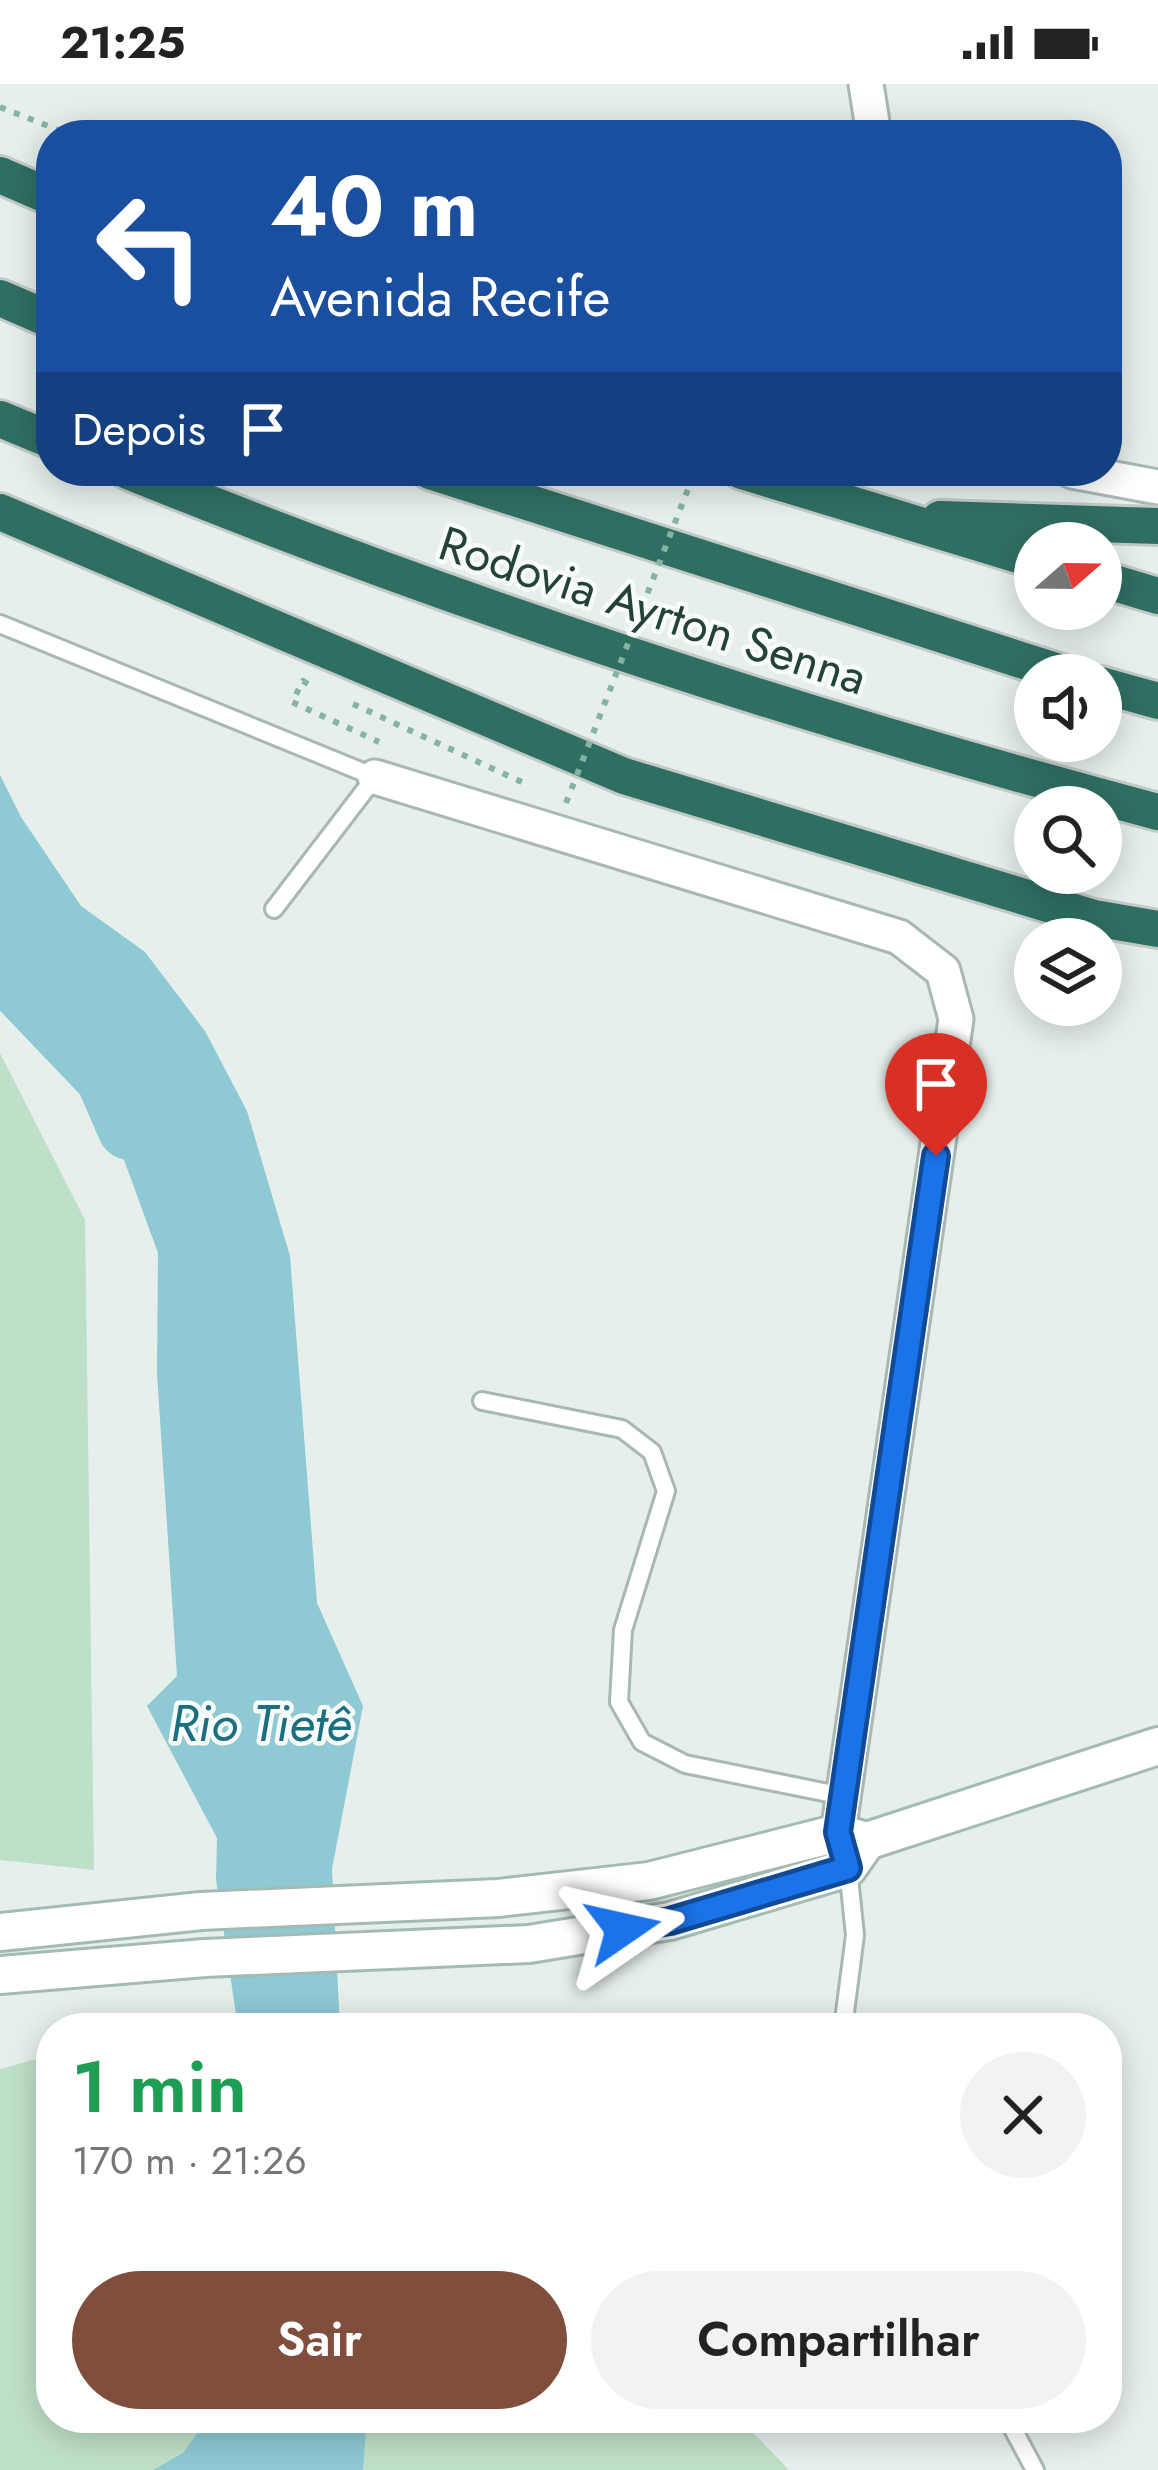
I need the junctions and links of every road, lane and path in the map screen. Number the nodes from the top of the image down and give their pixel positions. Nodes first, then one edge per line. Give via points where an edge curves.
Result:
1 (866, 84) edge
2 (0, 107) edge
3 (872, 120) edge
4 (36, 121) edge
5 (0, 175) edge
6 (36, 191) edge
7 (0, 298) edge
8 (36, 314) edge
9 (0, 419) edge
10 (36, 434) edge
11 (1122, 481) edge
12 (165, 486) edge
13 (477, 486) edge
14 (689, 486) edge
15 (789, 486) edge
16 (1158, 488) edge
17 (0, 512) edge
18 (889, 518) junction
19 (1158, 526) edge
20 (1014, 554) edge
21 (1122, 585) edge
22 (1158, 596) edge
23 (0, 624) edge
24 (1014, 658) edge
25 (1122, 692) edge
26 (1158, 701) edge
27 (375, 778) junction
28 (566, 803) dead end
29 (1158, 812) edge
30 (274, 909) dead end
31 (1094, 918) edge
32 (1122, 923) edge
33 (1158, 929) edge
34 (1122, 933) edge
35 (1158, 953) edge
36 (482, 1401) dead end
37 (1158, 1746) edge
38 (849, 1834) junction
39 (0, 1932) edge
40 (0, 1975) edge
41 (845, 2013) edge
42 (1015, 2433) edge
43 (1035, 2470) edge

1 - 3 street
2 - 4 path
5 - 6 highway
7 - 8 highway
9 - 10 highway
11 - 16 street
12 - 29 highway, Rodovia Ayrton Senna via 333,554 732,693
13 - 24 highway, Rodovia Ayrton Senna
14 - 28 path, bridge
15 - 18 highway
17 - 31 highway via 624,776
18 - 19 highway
18 - 20 highway
21 - 22 highway
23 - 27 lane
25 - 26 highway
27 - 30 lane
27 - 38 street via 898,937 943,971 956,1019
32 - 33 highway
34 - 35 highway
36 - 38 lane via 622,1429 652,1453 666,1491 623,1630 619,1702 642,1742
37 - 38 main road
38 - 39 main road via 649,1881
38 - 40 main road via 670,1921 529,1944
38 - 41 lane via 855,1935
42 - 43 lane

